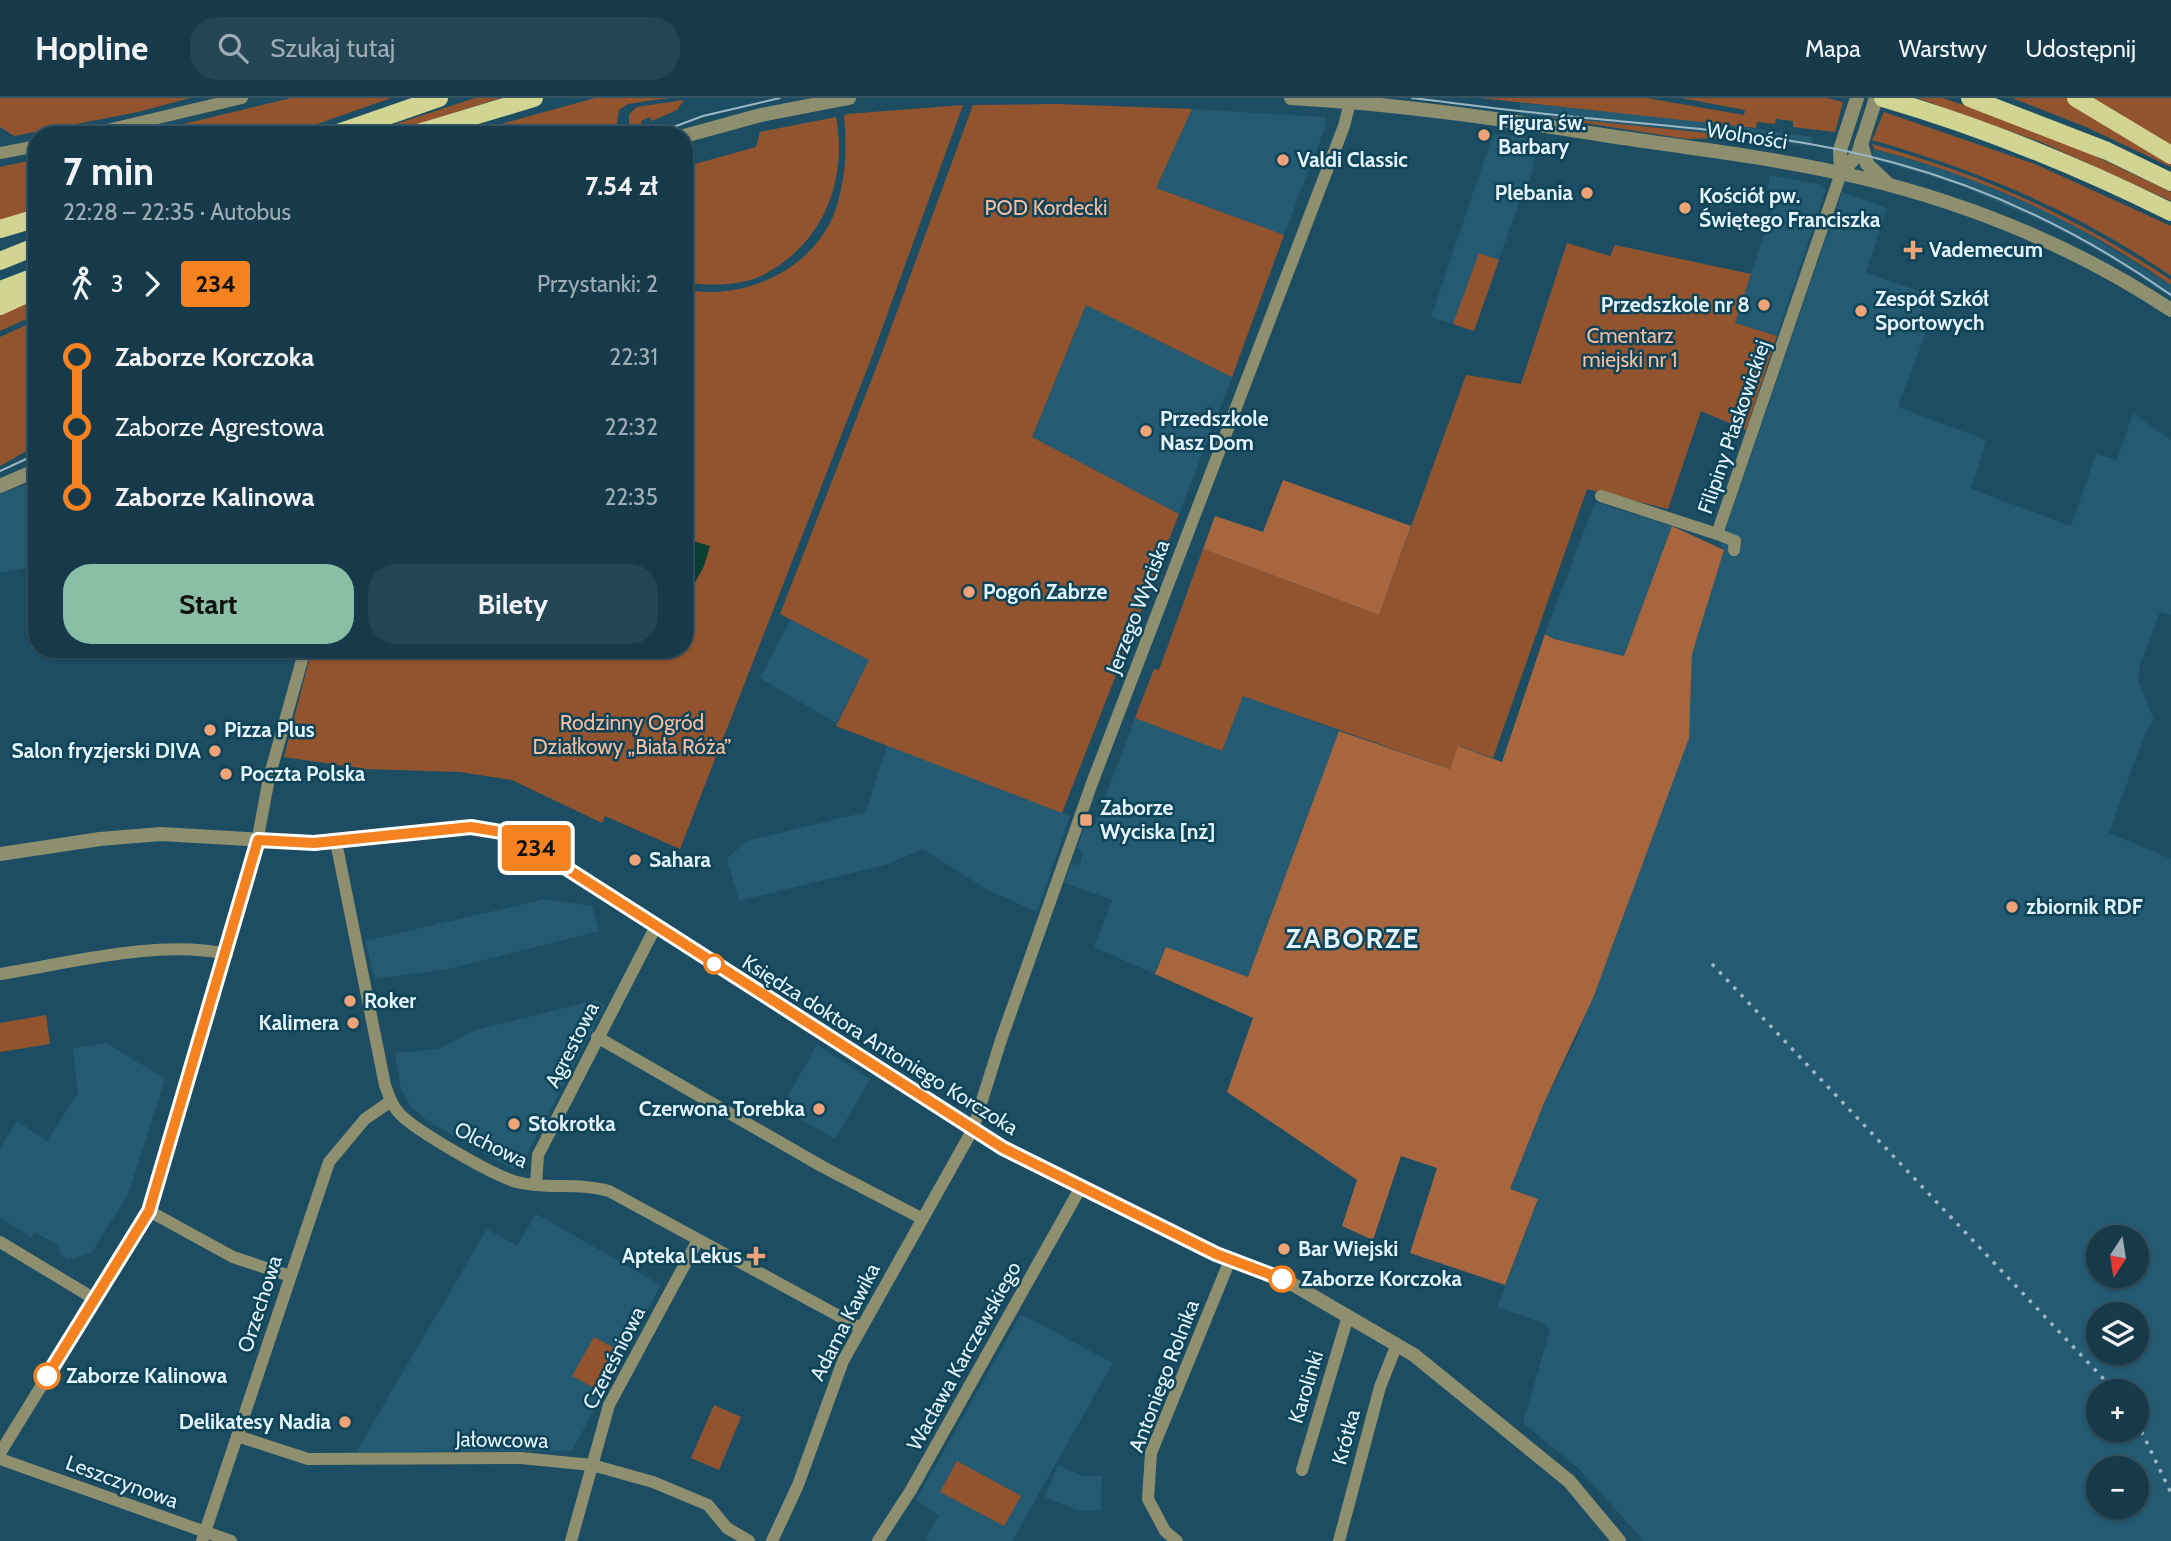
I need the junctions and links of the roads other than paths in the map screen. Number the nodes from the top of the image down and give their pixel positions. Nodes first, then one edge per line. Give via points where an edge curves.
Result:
1 (242, 98) edge
2 (439, 98) edge
3 (534, 98) edge
4 (849, 98) edge
5 (1291, 98) edge
6 (1875, 98) edge
7 (1883, 98) edge
8 (1970, 98) edge
9 (2076, 98) edge
10 (1350, 102) junction
11 (1855, 104) edge
12 (124, 126) edge
13 (358, 126) edge
14 (441, 126) edge
15 (693, 134) edge
16 (1861, 142) junction
17 (28, 147) edge
18 (1840, 150) junction
19 (0, 153) edge
20 (2171, 155) edge
21 (1812, 167) junction
22 (1841, 173) junction
23 (2171, 182) edge
24 (1890, 185) junction
25 (2171, 212) edge
26 (28, 221) edge
27 (0, 229) edge
28 (28, 250) edge
29 (0, 261) edge
30 (28, 279) edge
31 (0, 290) edge
32 (28, 293) edge
33 (0, 306) edge
34 (2171, 310) edge
35 (28, 474) edge
36 (0, 486) edge
37 (1601, 496) dead end
38 (1717, 534) junction
39 (1734, 550) dead end
40 (302, 658) edge
41 (258, 840) junction
42 (336, 842) junction
43 (0, 854) edge
44 (656, 926) junction
45 (227, 954) junction
46 (0, 974) edge
47 (597, 1037) junction
48 (391, 1101) junction
49 (973, 1129) junction
50 (536, 1185) junction
51 (1081, 1187) junction
52 (149, 1211) junction
53 (921, 1218) junction
54 (698, 1240) junction
55 (0, 1242) edge
56 (1230, 1259) junction
57 (290, 1276) junction
58 (93, 1298) junction
59 (1348, 1315) junction
60 (861, 1328) junction
61 (1397, 1344) junction
62 (236, 1436) junction
63 (0, 1453) edge
64 (0, 1459) edge
65 (592, 1465) junction
66 (1302, 1470) dead end
67 (203, 1536) edge
68 (231, 1541) edge
69 (571, 1541) edge
70 (749, 1541) edge
71 (772, 1541) edge
72 (878, 1541) edge
73 (1177, 1541) edge
74 (1339, 1541) edge
75 (1619, 1541) edge

1 - 12 street
2 - 13 main road
3 - 14 main road
4 - 15 street
5 - 10 street, Wolności
6 - 16 street
7 - 25 main road via 2066,162
8 - 23 main road via 2107,151
9 - 20 main road
10 - 21 street, Wolności via 1524,122
10 - 49 street, Jerzego Wyciska via 1084,805
11 - 18 street
16 - 22 street via 1852,164
16 - 24 street via 1867,164
17 - 19 street
18 - 21 street via 1823,165
18 - 22 street
21 - 22 street, Wolności
22 - 24 street, Wolności
22 - 38 street, Filipiny Płaskowickiej
24 - 34 street, Wolności via 2055,246
26 - 27 main road
28 - 29 main road
30 - 31 main road
32 - 33 main road
35 - 36 street
37 - 38 street, Filipiny Płaskowickiej
38 - 39 street, Filipiny Płaskowickiej via 1735,541
40 - 41 street via 269,778
41 - 42 street, Księdza doktora Antoniego Korczoka
41 - 43 street, Księdza doktora Antoniego Korczoka via 142,835
41 - 45 street
42 - 44 street, Księdza doktora Antoniego Korczoka via 445,829 495,829 531,844
42 - 48 street, Olchowa
44 - 47 street, Agrestowa
44 - 49 street, Księdza doktora Antoniego Korczoka
45 - 46 street via 171,947
45 - 52 street
47 - 50 street, Agrestowa via 538,1155
47 - 53 street
48 - 50 street, Olchowa via 421,1130 507,1179
48 - 57 street, Orzechowa via 365,1119 329,1162
49 - 51 street, Księdza doktora Antoniego Korczoka
49 - 53 street, Adama Kawika
50 - 54 street, Olchowa via 570,1184 609,1191
51 - 56 street, Księdza doktora Antoniego Korczoka
51 - 72 street, Wacława Karczewskiego
52 - 57 street via 233,1257
52 - 58 street
53 - 60 street, Adama Kawika
54 - 60 street, Olchowa
54 - 65 street, Czereśniowa via 609,1405
55 - 58 street
56 - 59 street, Księdza doktora Antoniego Korczoka via 1284,1280
56 - 73 street, Antoniego Rolnika via 1151,1453 1148,1499 1165,1531
57 - 62 street, Orzechowa
58 - 63 street
59 - 61 street, Księdza doktora Antoniego Korczoka
59 - 66 street, Karolinki
60 - 71 street, Adama Kawika via 843,1361 798,1486
61 - 74 street, Krótka via 1380,1387
61 - 75 street, Księdza doktora Antoniego Korczoka via 1569,1480
62 - 65 street, Jałowcowa via 308,1459 521,1458
62 - 67 street, Orzechowa
64 - 67 street, Leszczynowa
65 - 69 street, Czereśniowa
65 - 70 street, Jałowcowa via 653,1482 708,1505 727,1528
67 - 68 street, Leszczynowa

